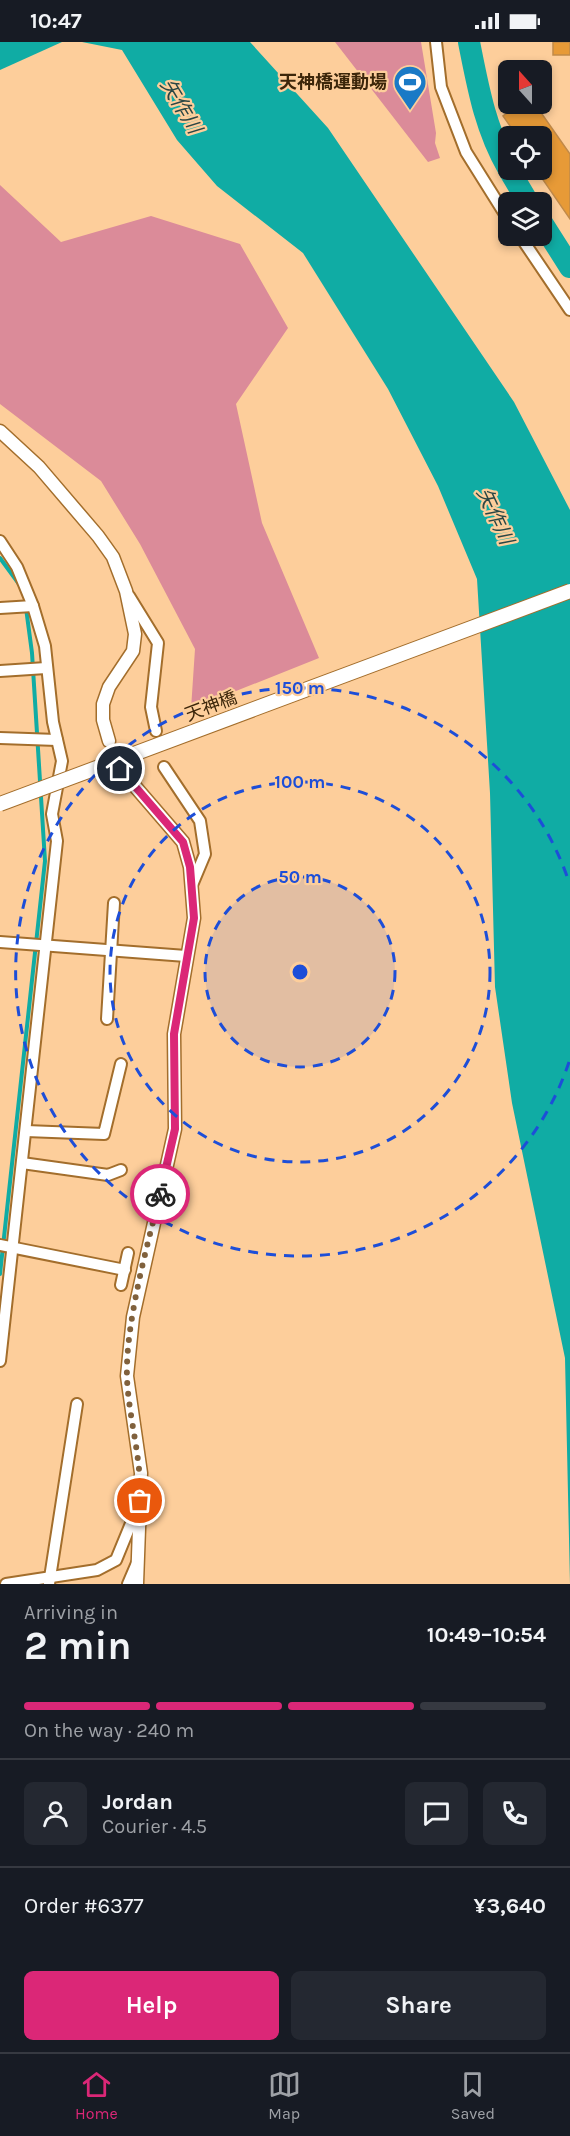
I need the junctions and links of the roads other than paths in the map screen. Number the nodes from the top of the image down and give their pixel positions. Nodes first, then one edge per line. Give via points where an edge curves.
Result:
1 (436, 42) edge
2 (498, 203) edge
3 (527, 246) edge
4 (570, 310) edge
5 (0, 431) edge
6 (0, 542) edge
7 (126, 591) junction
8 (570, 591) edge
9 (33, 606) junction
10 (0, 608) edge
11 (46, 668) junction
12 (0, 671) edge
13 (156, 731) dead end
14 (0, 738) edge
15 (57, 740) junction
16 (109, 741) tunnel mouth
17 (164, 767) dead end
18 (120, 769) tunnel mouth
19 (0, 804) edge
20 (191, 886) junction
21 (114, 903) dead end
22 (0, 942) edge
23 (45, 946) junction
24 (113, 951) junction
25 (186, 956) junction
26 (107, 1019) dead end
27 (121, 1064) dead end
28 (26, 1131) junction
29 (22, 1163) junction
30 (121, 1170) dead end
31 (0, 1245) edge
32 (13, 1247) junction
33 (128, 1253) dead end
34 (125, 1270) junction
35 (121, 1285) dead end
36 (0, 1355) edge
37 (77, 1404) dead end
38 (140, 1501) junction
39 (137, 1563) junction
40 (48, 1582) edge
41 (6, 1584) edge
42 (128, 1584) edge
43 (137, 1584) edge

1 - 2 street via 441,87 466,152
3 - 4 street
5 - 7 street via 39,467 98,536 114,557
6 - 9 street via 17,567
7 - 13 street via 158,643 151,707
7 - 16 street via 135,634 133,651 109,687 103,704
8 - 19 main road, 天神橋, bridge
9 - 10 street
9 - 11 street via 45,646
11 - 12 street
11 - 15 street
14 - 15 street
15 - 23 street via 62,761 52,814 57,841
17 - 20 street via 200,820 205,854
18 - 20 street via 183,842
20 - 25 street via 194,918
21 - 24 street
22 - 23 street
23 - 24 street
23 - 28 street
24 - 25 street
24 - 26 street
25 - 38 street via 174,1034 175,1129 133,1317 127,1376 141,1473
27 - 28 street via 104,1134
28 - 29 street
29 - 30 street via 108,1175
29 - 32 street
31 - 32 street
32 - 34 street
32 - 36 street
33 - 34 street
34 - 35 street
37 - 40 street
38 - 39 street
38 - 40 street via 116,1560 97,1570
39 - 42 street
39 - 43 street
40 - 41 street

